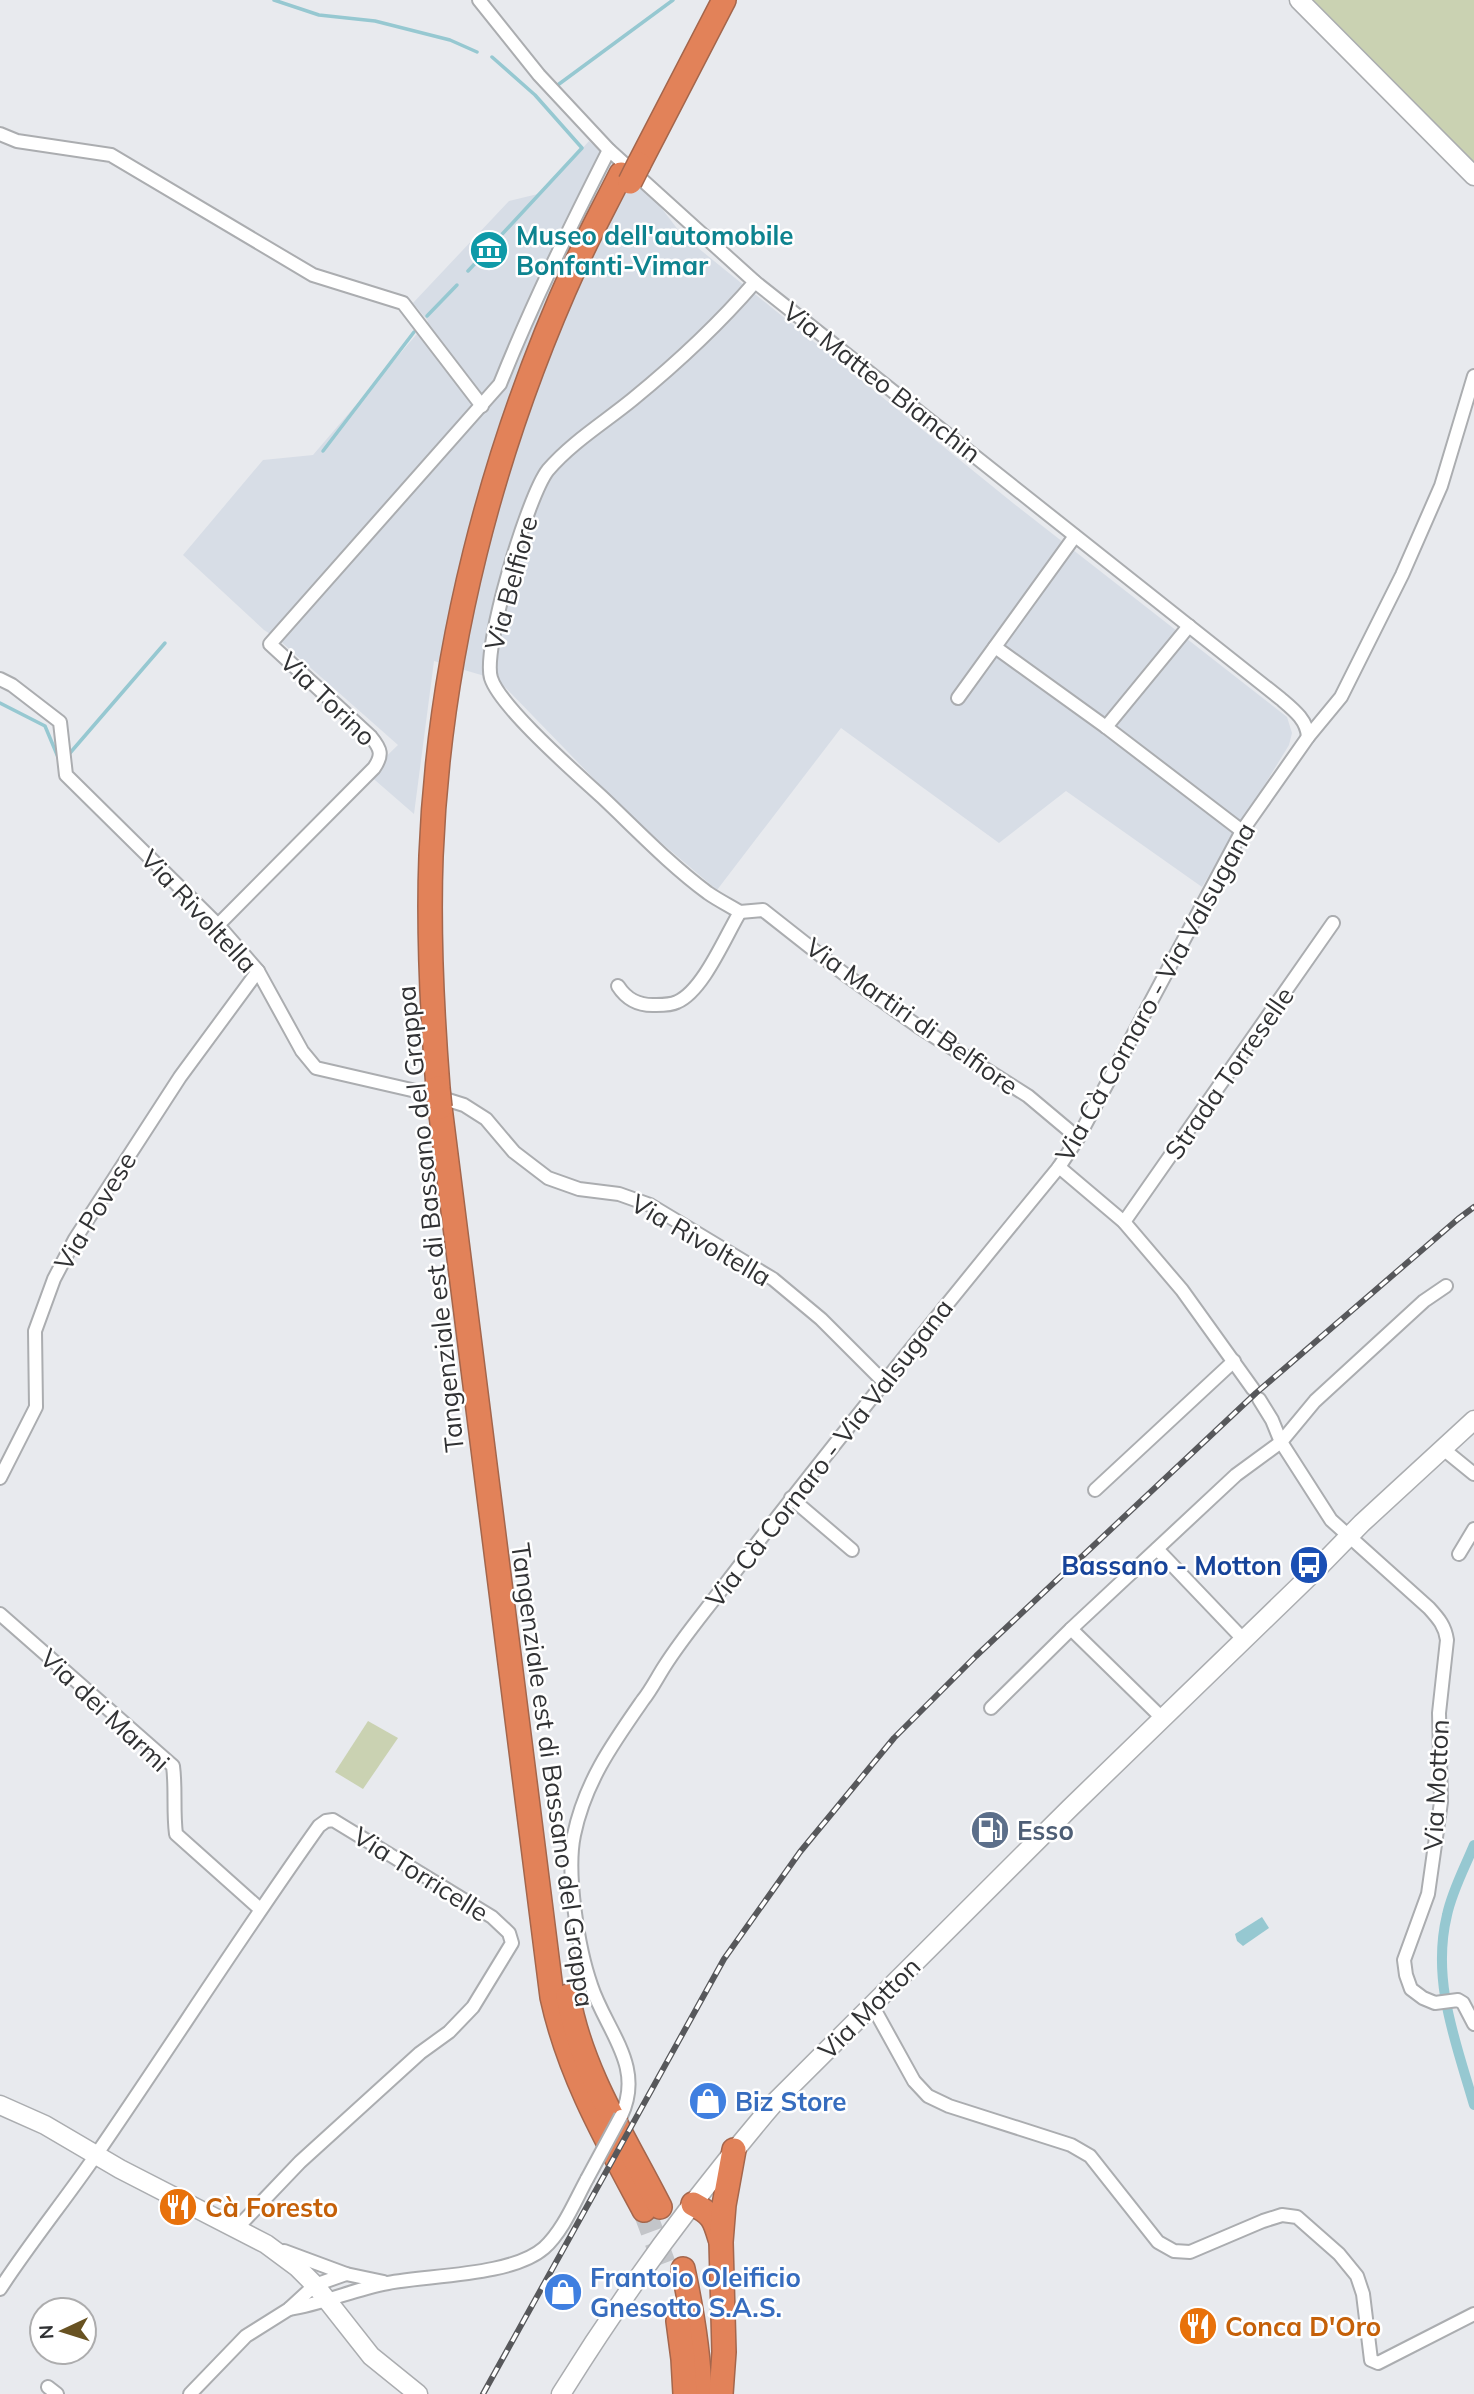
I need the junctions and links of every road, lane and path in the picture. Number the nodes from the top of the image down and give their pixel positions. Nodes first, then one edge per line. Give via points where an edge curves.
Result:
1 (479, 0) edge
2 (713, 0) edge
3 (724, 0) edge
4 (1299, 0) edge
5 (0, 134) edge
6 (626, 165) junction
7 (1474, 176) edge
8 (755, 282) junction
9 (1474, 376) edge
10 (482, 407) junction
11 (1075, 536) junction
12 (1189, 626) junction
13 (995, 647) junction
14 (0, 679) edge
15 (958, 698) dead end
16 (1106, 727) junction
17 (1308, 737) junction
18 (1242, 831) junction
19 (740, 912) junction
20 (1333, 923) dead end
21 (218, 925) junction
22 (258, 971) junction
23 (618, 986) dead end
24 (1078, 1138) junction
25 (1059, 1167) junction
26 (1124, 1222) junction
27 (1446, 1286) dead end
28 (1234, 1362) junction
29 (883, 1381) junction
30 (1474, 1420) edge
31 (1281, 1442) junction
32 (1442, 1448) junction
33 (1474, 1474) edge
34 (0, 1479) edge
35 (1095, 1490) dead end
36 (791, 1498) junction
37 (1474, 1529) edge
38 (1350, 1536) junction
39 (1157, 1549) junction
40 (852, 1550) dead end
41 (1458, 1554) dead end
42 (0, 1614) edge
43 (1071, 1629) junction
44 (1243, 1639) junction
45 (991, 1708) dead end
46 (1162, 1718) junction
47 (260, 1909) junction
48 (872, 2005) junction
49 (1474, 2024) edge
50 (0, 2105) edge
51 (734, 2150) junction
52 (96, 2155) junction
53 (693, 2204) junction
54 (652, 2209) tunnel mouth
55 (237, 2228) junction
56 (721, 2242) junction
57 (266, 2244) junction
58 (346, 2274) junction
59 (388, 2283) junction
60 (315, 2286) junction
61 (0, 2289) edge
62 (327, 2300) junction
63 (289, 2309) junction
64 (1474, 2314) edge
65 (190, 2394) edge
66 (418, 2394) edge
67 (561, 2394) edge
68 (685, 2394) edge
69 (700, 2394) edge
70 (721, 2394) edge

1 - 6 street, Via Matteo Bianchin via 539,75
2 - 6 highway, Tangenziale est di Bassano del Grappa
3 - 6 highway, Tangenziale est di Bassano del Grappa
4 - 7 main road
5 - 10 street via 16,141 111,155 313,275 403,303
6 - 8 street, Via Matteo Bianchin
6 - 10 street, Via Torino via 577,211 500,384
6 - 54 highway, Tangenziale est di Bassano del Grappa via 576,263 540,351 493,487 462,612 442,738 431,853 431,999 556,2020 583,2096
8 - 11 street, Via Matteo Bianchin
8 - 19 street, Via Belfiore via 671,368 569,448 547,472 519,541 490,656 491,677 500,696 554,753 660,854
9 - 17 street, Via Cà Cornaro - Via Valsugana via 1441,486 1402,575 1340,698
10 - 21 street, Via Torino via 270,644 371,737 381,749 380,760
11 - 12 street, Via Matteo Bianchin
11 - 13 street
12 - 16 street
12 - 17 street, Via Matteo Bianchin via 1298,714
13 - 15 street
13 - 16 street
14 - 21 street, Via Rivoltella via 60,722 66,775
16 - 18 street
17 - 18 street, Via Cà Cornaro - Via Valsugana
18 - 24 street, Via Cà Cornaro - Via Valsugana
19 - 23 street via 690,995 675,1004 651,1005 637,1003
19 - 24 street, Via Martiri di Belfiore via 763,910 919,1027 1028,1096
20 - 26 street, Strada Torreselle
21 - 22 street, Via Rivoltella
22 - 29 street, Via Rivoltella via 316,1068 464,1105 486,1119 514,1152 548,1178 650,1205 773,1279
22 - 34 street, Via Povese via 180,1077 75,1239 35,1331 36,1407
24 - 25 street, Via Cà Cornaro - Via Valsugana
25 - 26 street
25 - 29 street, Via Cà Cornaro - Via Valsugana
26 - 28 street via 1182,1290
27 - 31 street via 1315,1401
28 - 31 street
28 - 35 street
29 - 36 street, Via Cà Cornaro - Via Valsugana
30 - 32 main road, Via Motton
31 - 38 street via 1331,1520
31 - 39 street via 1236,1475
32 - 33 street
32 - 38 main road, Via Motton
36 - 40 street
36 - 59 street, Via Cà Cornaro - Via Valsugana, bridge via 664,1666 610,1746 584,1798 572,1857 576,1906 590,1984 630,2081 621,2116 558,2231 543,2248 516,2262
37 - 41 street
38 - 44 main road, Via Motton
38 - 49 street, Via Motton via 1429,1608 1446,1631 1439,1713 1441,1802 1428,1894 1405,1960 1405,1975 1411,1989 1435,2003 1458,2000
39 - 43 street
39 - 44 street
42 - 47 street, Via dei Marmi via 173,1766 176,1833
43 - 45 street
43 - 46 street
44 - 46 main road, Via Motton
46 - 48 main road, Via Motton
47 - 52 street, Via Torricelle
47 - 55 street, Via Torricelle via 319,1826 333,1820 492,1917 509,1933 512,1943 473,2007 449,2032 300,2162
48 - 51 main road, Via Motton
48 - 64 street via 914,2081 928,2096 1072,2145 1090,2156 1158,2242 1174,2251 1190,2252 1282,2215 1297,2217 1339,2253 1357,2276 1371,2360 1378,2363
50 - 52 main road
51 - 53 main road, Via Motton
51 - 56 highway
52 - 55 main road
52 - 61 street, Via Torricelle
53 - 56 highway via 715,2220
53 - 67 main road, Via Motton
55 - 57 main road
56 - 70 highway
57 - 58 street
57 - 60 main road
58 - 59 street
58 - 60 street
59 - 62 street
60 - 62 main road
60 - 63 street
62 - 63 street
62 - 66 main road via 370,2357
63 - 65 street via 246,2336
68 - 69 highway via 675,2272 693,2314

